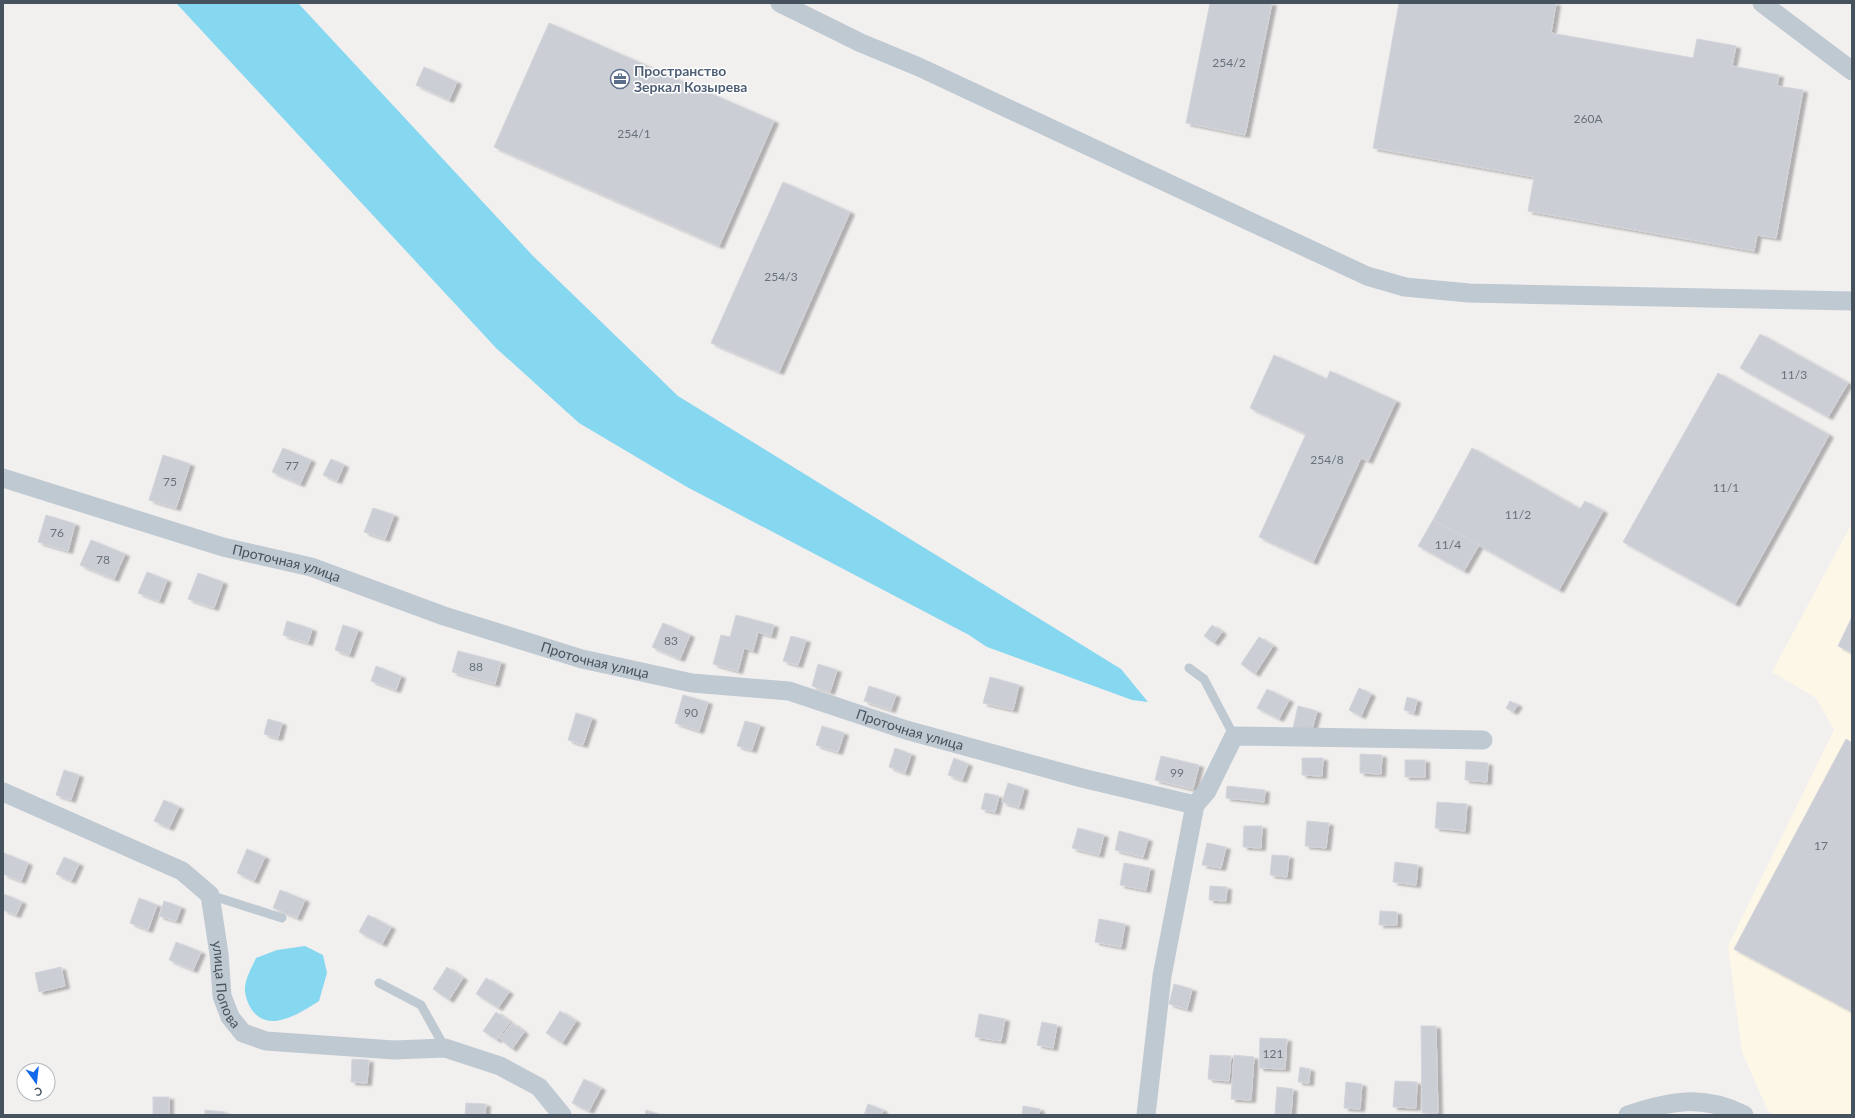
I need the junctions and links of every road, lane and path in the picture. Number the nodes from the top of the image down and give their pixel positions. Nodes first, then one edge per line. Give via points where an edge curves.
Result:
1 (780, 3) edge
2 (1762, 3) edge
3 (1852, 71) edge
4 (1852, 300) edge
5 (3, 478) edge
6 (1188, 668) dead end
7 (1234, 736) junction
8 (1483, 740) dead end
9 (3, 792) edge
10 (1196, 805) junction
11 (210, 895) junction
12 (282, 918) dead end
13 (379, 983) dead end
14 (445, 1048) junction
15 (562, 1115) edge
16 (1146, 1115) edge
17 (1628, 1115) edge
18 (1744, 1115) edge

1 - 4 street via 1367,276 1405,287 1547,295
2 - 3 street
5 - 10 street, Проточная улица via 223,547 311,568 444,616 582,659 692,682 789,691 906,730 1082,778
6 - 7 lane via 1204,679
7 - 8 street
7 - 10 street via 1207,791
9 - 11 street via 182,871
10 - 16 street via 1162,976
11 - 12 lane
11 - 14 street, улица Попова via 222,996 230,1017 243,1033 266,1041 394,1050
13 - 14 lane via 421,1005
14 - 15 street, улица Попова via 500,1066 539,1087
17 - 18 street via 1657,1105 1698,1101 1728,1106

